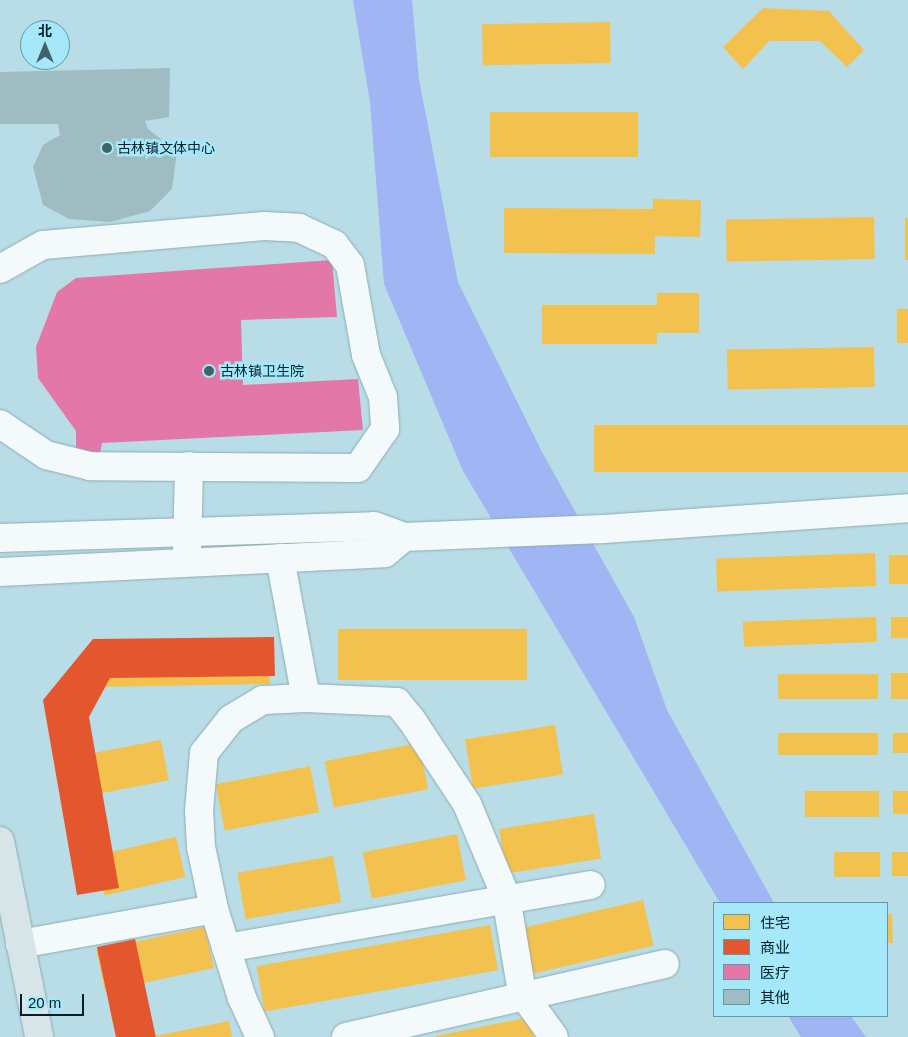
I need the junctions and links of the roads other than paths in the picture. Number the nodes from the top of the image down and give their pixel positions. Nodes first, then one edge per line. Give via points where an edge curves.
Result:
1 (0, 269) edge
2 (0, 424) edge
3 (189, 466) junction
4 (908, 508) edge
5 (187, 532) junction
6 (404, 537) junction
7 (0, 538) edge
8 (280, 558) junction
9 (187, 562) junction
10 (0, 572) edge
11 (306, 698) junction
12 (0, 841) edge
13 (591, 884) dead end
14 (506, 897) junction
15 (214, 909) junction
16 (20, 944) junction
17 (226, 948) junction
18 (665, 964) dead end
19 (522, 994) junction
20 (39, 1037) edge
21 (260, 1037) edge
22 (346, 1037) edge
23 (554, 1037) edge

1 - 3 street via 43,245 264,226 299,228 334,244 350,265 366,355 383,397 385,429 358,468
2 - 3 street via 46,456 90,466
3 - 5 street
4 - 6 street via 517,534
5 - 6 street via 374,526
5 - 7 street
5 - 9 street
6 - 8 street via 385,553
8 - 9 street
8 - 11 street
9 - 10 street
11 - 14 street via 397,702 467,804
11 - 15 street via 263,700 231,719 204,753 199,811
12 - 16 main road
13 - 14 street
14 - 17 street
14 - 19 street
15 - 16 street
15 - 17 street
16 - 20 main road
17 - 21 street
18 - 19 street
19 - 22 street
19 - 23 street

